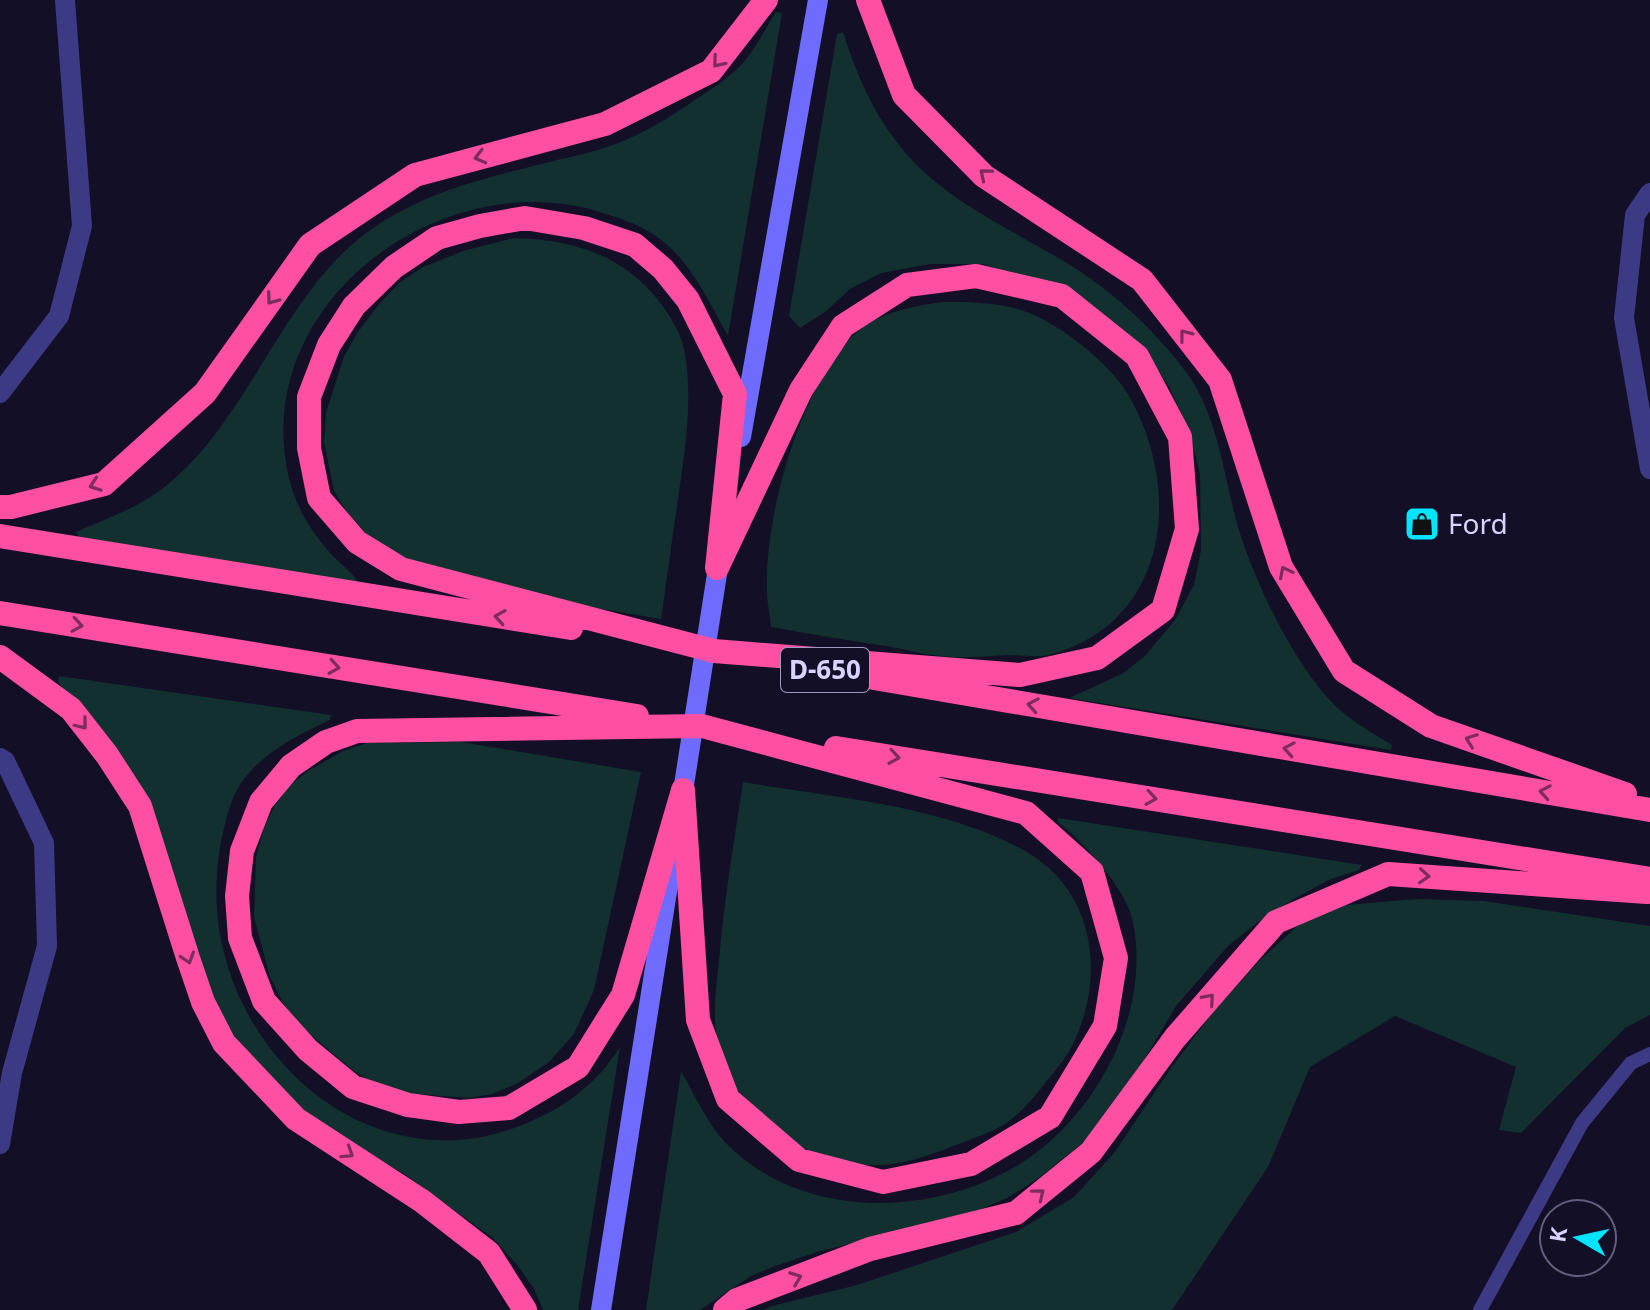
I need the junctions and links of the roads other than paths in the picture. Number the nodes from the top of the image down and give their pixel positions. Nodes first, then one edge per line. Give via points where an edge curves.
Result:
1 (65, 0) edge
2 (766, 0) edge
3 (818, 0) edge
4 (868, 0) edge
5 (1650, 193) edge
6 (0, 393) edge
7 (1650, 469) edge
8 (0, 507) edge
9 (0, 536) edge
10 (716, 580) junction
11 (0, 613) edge
12 (714, 651) junction
13 (0, 657) edge
14 (702, 726) junction
15 (0, 758) edge
16 (683, 790) junction
17 (1650, 803) edge
18 (1650, 810) edge
19 (1650, 879) edge
20 (1650, 893) edge
21 (1650, 1054) edge
22 (6, 1072) edge
23 (0, 1097) edge
24 (0, 1144) edge
25 (525, 1310) edge
26 (601, 1310) edge
27 (725, 1310) edge
28 (1480, 1310) edge

1 - 6 street via 82,226 59,316
2 -> 8 highway via 711,71 605,124 415,175 310,245 205,393 104,484
3 - 10 street
17 -> 4 highway via 1431,726 1344,671 1281,567 1220,380 1142,280 984,176 904,95
5 - 7 street via 1635,215 1624,318
12 -> 9 highway, D-650
10 - 12 highway via 735,394 688,300 635,245 584,228 525,218 480,226 437,238 394,267 354,306 329,345 309,397 309,448 319,498 357,542 401,569
10 - 12 highway via 801,390 834,339 843,326 907,285 976,276 1062,296 1137,356 1180,437 1187,529 1163,610 1097,658 1020,675
10 - 16 street
11 -> 14 highway
18 -> 12 highway, D-650
13 -> 25 highway via 71,709 140,806 203,1002 224,1043 296,1119 422,1201 489,1253
14 - 16 highway via 357,731 326,742 291,766 261,802 242,851 240,938 264,1001 308,1050 353,1087 408,1105 459,1112 509,1108 578,1067 623,995
14 - 16 highway via 1026,813 1092,872 1116,958 1105,1026 1050,1117 971,1164 883,1182 799,1160 728,1099 698,1020
14 -> 19 highway
15 - 22 street via 44,843 47,946
16 - 26 street
27 -> 20 highway via 737,1300 870,1249 1016,1213 1091,1152 1175,1038 1276,922 1388,874
21 - 28 lane via 1631,1063 1582,1123
22 - 23 street
22 - 24 street

